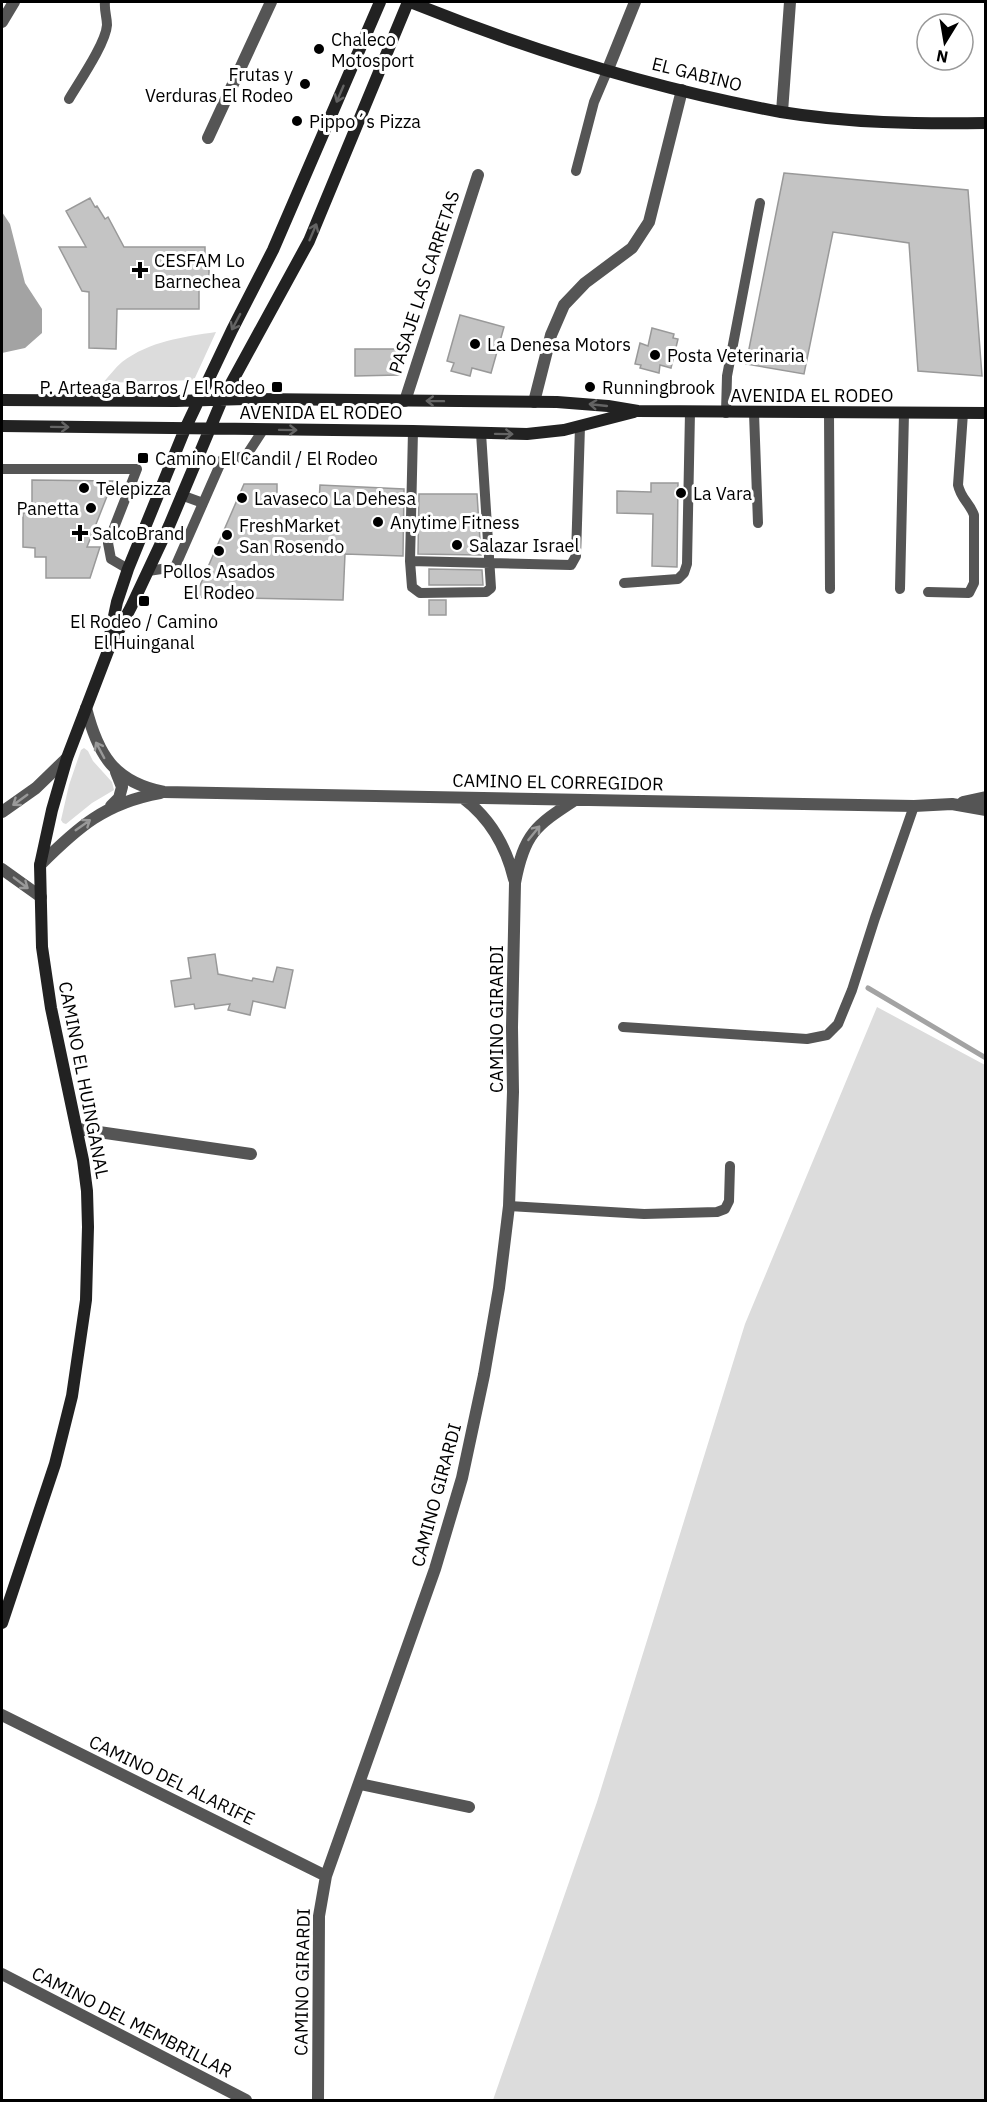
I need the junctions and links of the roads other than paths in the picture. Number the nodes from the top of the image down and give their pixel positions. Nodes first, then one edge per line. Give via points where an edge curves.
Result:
1 (14, 2) edge
2 (105, 2) edge
3 (271, 2) edge
4 (380, 2) edge
5 (409, 2) edge
6 (635, 2) edge
7 (790, 2) edge
8 (2, 22) edge
9 (608, 69) junction
10 (682, 90) junction
11 (69, 99) dead end
12 (782, 112) junction
13 (986, 123) edge
14 (208, 138) dead end
15 (576, 171) dead end
16 (478, 175) dead end
17 (760, 203) dead end
18 (2, 400) edge
19 (198, 400) junction
20 (222, 400) junction
21 (405, 401) junction
22 (534, 402) junction
23 (638, 411) junction
24 (690, 412) junction
25 (726, 412) junction
26 (754, 413) junction
27 (829, 413) junction
28 (904, 413) junction
29 (963, 413) junction
30 (986, 413) edge
31 (2, 426) edge
32 (580, 426) junction
33 (185, 429) junction
34 (208, 430) junction
35 (263, 430) junction
36 (413, 431) junction
37 (481, 433) junction
38 (2, 470) edge
39 (181, 495) junction
40 (203, 503) junction
41 (758, 523) dead end
42 (410, 561) junction
43 (490, 563) junction
44 (128, 569) junction
45 (148, 571) junction
46 (624, 583) dead end
47 (830, 589) dead end
48 (900, 589) dead end
49 (928, 592) dead end
50 (108, 651) junction
51 (86, 708) junction
52 (67, 758) junction
53 (116, 771) junction
54 (164, 792) junction
55 (986, 797) edge
56 (463, 798) junction
57 (576, 800) junction
58 (952, 804) junction
59 (914, 806) junction
60 (110, 807) junction
61 (986, 810) edge
62 (2, 812) edge
63 (40, 865) junction
64 (2, 869) edge
65 (515, 883) junction
66 (40, 897) junction
67 (623, 1027) dead end
68 (78, 1129) junction
69 (251, 1154) dead end
70 (730, 1166) dead end
71 (509, 1206) junction
72 (2, 1623) edge
73 (2, 1715) edge
74 (360, 1784) junction
75 (469, 1807) dead end
76 (326, 1876) junction
77 (2, 1974) edge
78 (246, 2100) edge
79 (318, 2100) edge

1 - 8 street
2 - 11 lane via 107,25 102,40
3 - 14 street
4 -> 19 main road, CAMINO EL HUINGANAL via 273,250
5 - 9 main road, EL GABINO
20 -> 5 main road, CAMINO EL HUINGANAL via 309,241
6 - 9 street
7 - 12 street
9 - 10 main road, EL GABINO
9 - 15 lane via 594,102
10 - 12 main road, EL GABINO
10 - 22 street via 645,231 632,248 577,289 564,305 551,335
12 - 13 main road, EL GABINO via 890,123
16 - 21 street, PASAJE LAS CARRETAS
17 - 25 lane via 727,376
18 - 19 main road, AVENIDA EL RODEO
19 - 20 main road, AVENIDA EL RODEO
19 - 33 main road, CAMINO EL HUINGANAL
20 - 21 main road, AVENIDA EL RODEO
20 - 34 main road, CAMINO EL HUINGANAL
22 -> 21 main road, AVENIDA EL RODEO
23 -> 22 main road, AVENIDA EL RODEO
23 - 24 main road, AVENIDA EL RODEO
23 - 32 main road, AVENIDA EL RODEO
24 - 25 main road, AVENIDA EL RODEO
24 - 46 lane via 684,573 678,579
25 - 26 main road, AVENIDA EL RODEO
26 - 27 main road, AVENIDA EL RODEO
26 - 41 lane
27 - 28 main road, AVENIDA EL RODEO
27 - 47 lane
28 - 29 main road, AVENIDA EL RODEO
28 - 48 lane
29 - 30 main road, AVENIDA EL RODEO
29 - 49 lane via 958,485 960,496 974,515 974,583 969,593
31 -> 33 main road, AVENIDA EL RODEO
37 -> 32 main road, AVENIDA EL RODEO via 548,433
32 - 43 lane via 574,561 571,565
33 - 34 main road, AVENIDA EL RODEO
33 - 44 main road, CAMINO EL HUINGANAL
34 - 35 main road, AVENIDA EL RODEO
34 - 39 main road, CAMINO EL HUINGANAL
35 -> 36 main road, AVENIDA EL RODEO
35 - 40 lane via 246,456 222,460
36 - 37 main road, AVENIDA EL RODEO
36 - 42 lane
37 - 43 lane
38 - 44 lane via 137,469 108,543 111,559
39 - 40 lane
39 - 45 main road, CAMINO EL HUINGANAL
40 - 45 lane via 175,567
42 - 43 lane
42 - 43 lane via 412,587 420,593 486,592 491,588
44 - 50 main road, CAMINO EL HUINGANAL
45 - 50 main road, CAMINO EL HUINGANAL
50 - 51 main road, CAMINO EL HUINGANAL
51 - 52 main road, CAMINO EL HUINGANAL
53 -> 51 street, CAMINO EL CORREGIDOR via 96,743
52 -> 62 street via 36,788
52 - 63 main road, CAMINO EL HUINGANAL
53 - 54 street, CAMINO EL CORREGIDOR via 138,785
53 - 60 street via 122,787 119,798
54 - 56 street, CAMINO EL CORREGIDOR
54 - 60 street, CAMINO EL CORREGIDOR
55 - 58 street, CAMINO EL CORREGIDOR
56 - 57 street, CAMINO EL CORREGIDOR
56 - 65 street, CAMINO GIRARDI via 484,817 501,842
57 - 59 street, CAMINO EL CORREGIDOR
65 -> 57 street, CAMINO GIRARDI via 519,861 535,829
58 - 59 street, CAMINO EL CORREGIDOR
58 - 61 street, CAMINO EL CORREGIDOR
59 - 67 lane via 852,990 838,1024 827,1035 807,1039
63 -> 60 street, CAMINO EL CORREGIDOR via 69,835
63 - 66 main road, CAMINO EL HUINGANAL
64 -> 66 street
65 - 71 street, CAMINO GIRARDI
66 - 68 main road, CAMINO EL HUINGANAL via 44,972
68 - 69 street
68 - 72 main road, CAMINO EL HUINGANAL via 88,1227 86,1300 76,1372 55,1464
70 - 71 lane via 729,1201 725,1209 717,1212 633,1214
71 - 74 street, CAMINO GIRARDI via 492,1332 462,1478 435,1569
73 - 76 street, CAMINO DEL ALARIFE
74 - 75 street
74 - 76 street, CAMINO GIRARDI
76 - 79 street, CAMINO GIRARDI via 319,1916
77 - 78 street, CAMINO DEL MEMBRILLAR

